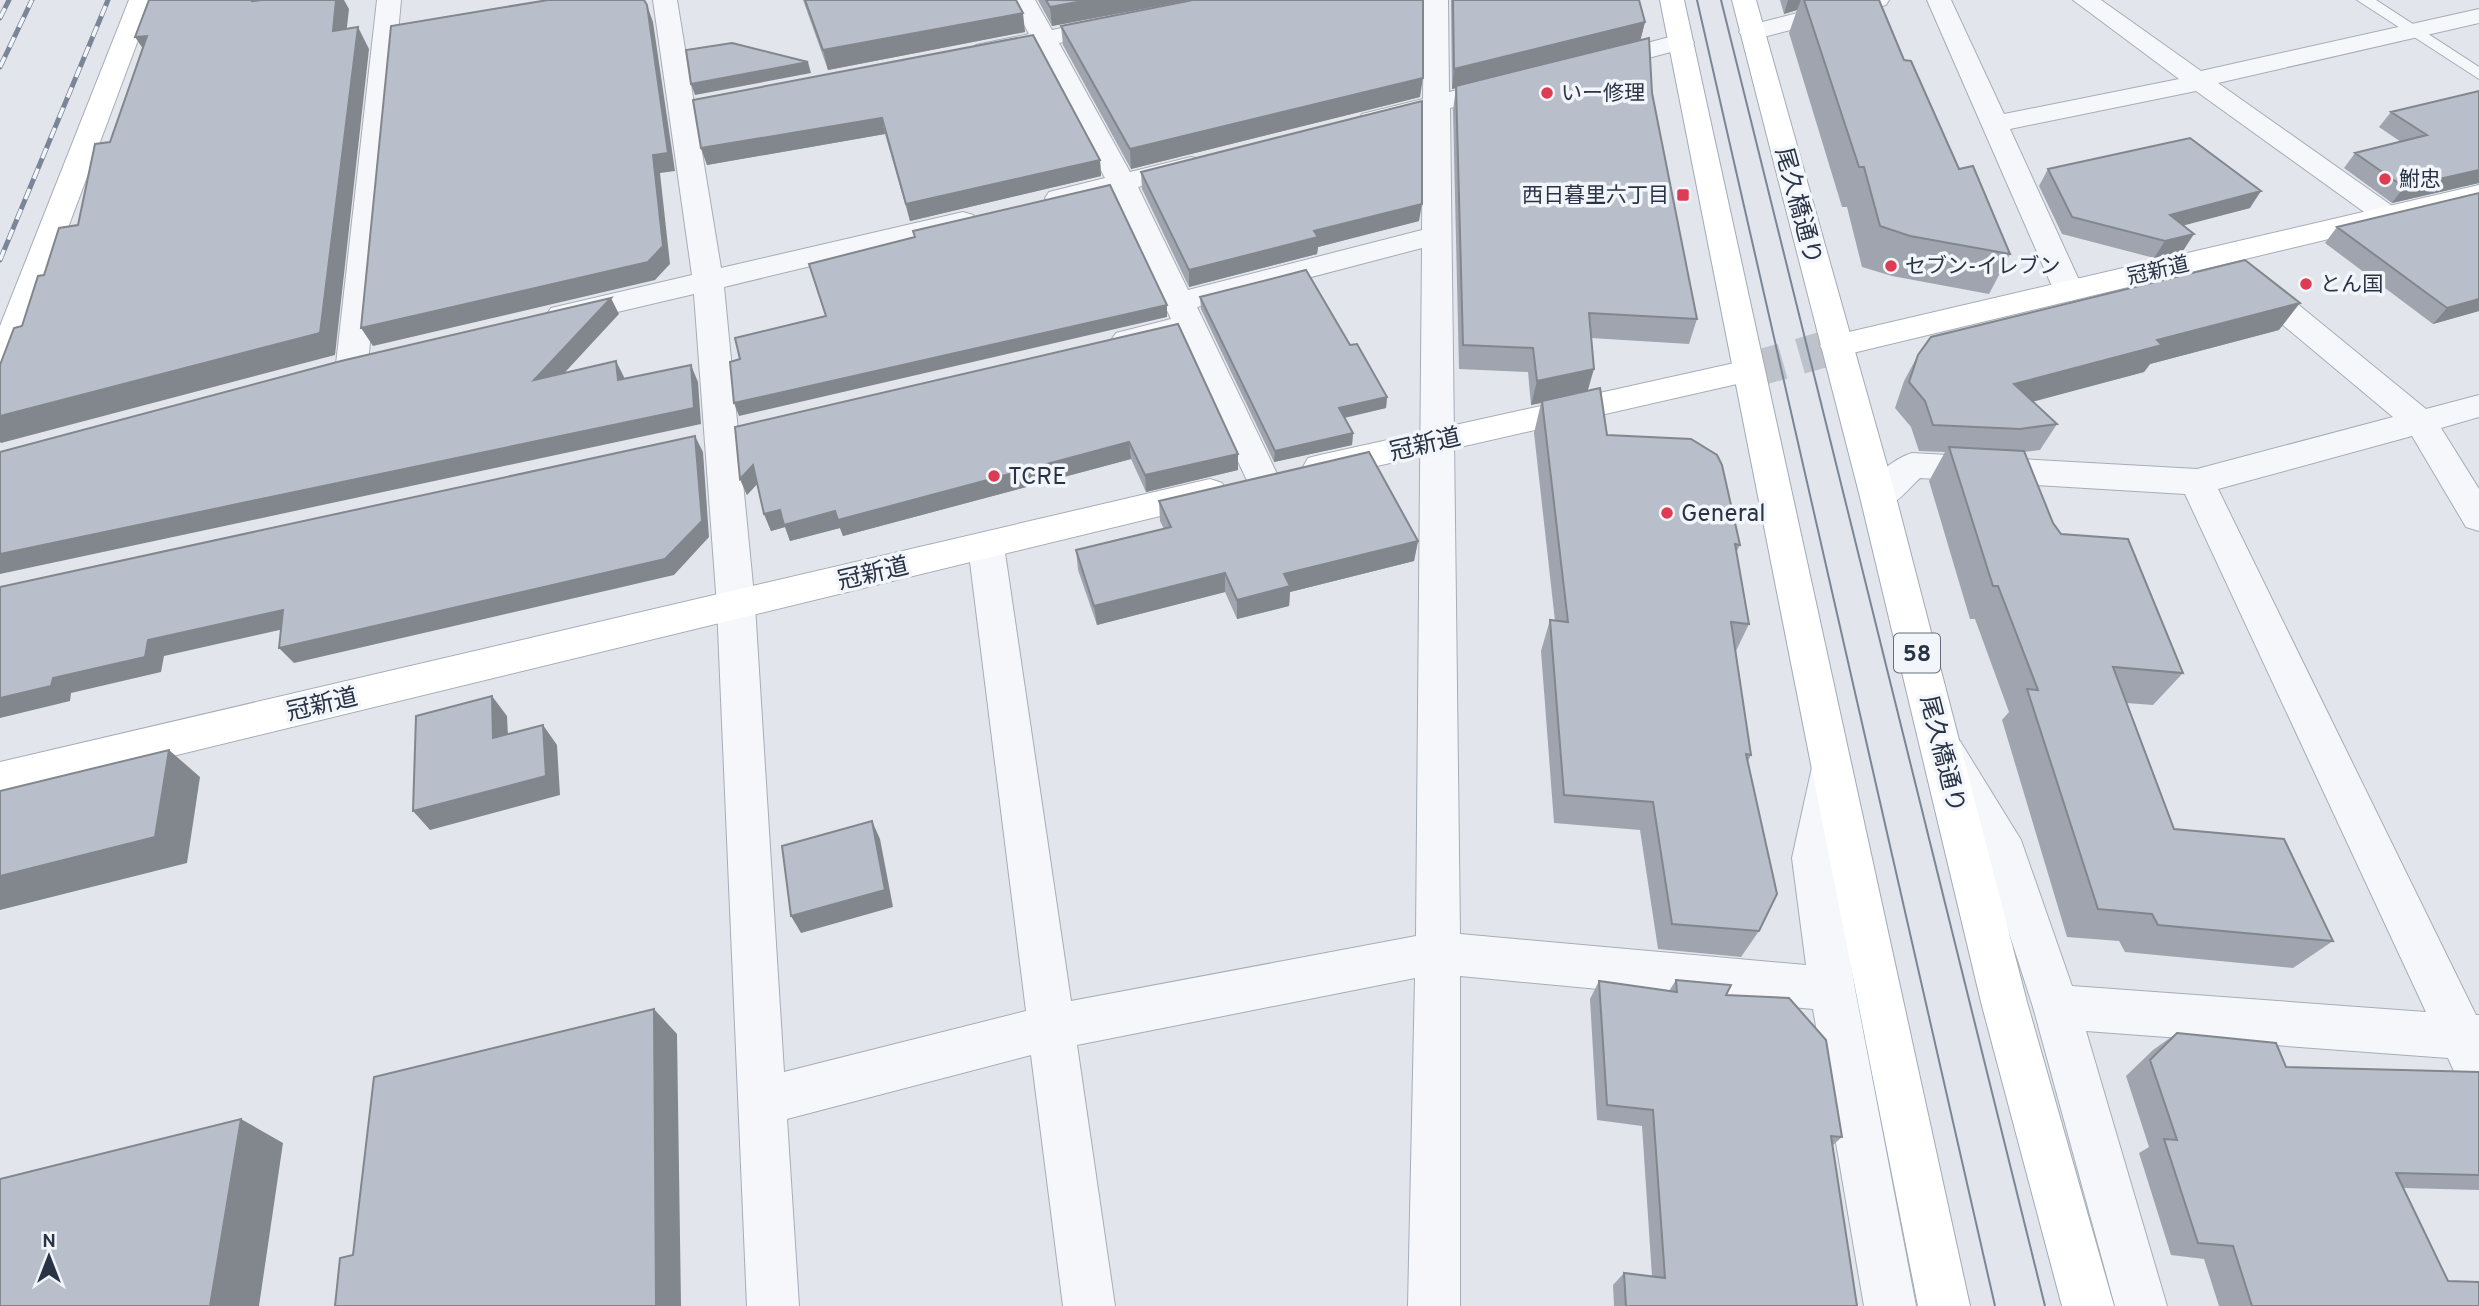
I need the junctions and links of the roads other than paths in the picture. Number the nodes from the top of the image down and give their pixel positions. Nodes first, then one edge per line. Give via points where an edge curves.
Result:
1 (141, 0) edge
2 (388, 0) edge
3 (665, 0) edge
4 (1023, 0) edge
5 (1436, 0) edge
6 (1672, 0) edge
7 (1877, 0) edge
8 (1939, 0) edge
9 (2085, 0) edge
10 (2365, 0) edge
11 (1748, 16) edge
12 (2479, 16) edge
13 (1137, 21) edge
14 (2416, 30) junction
15 (1045, 39) junction
16 (1681, 43) junction
17 (964, 55) edge
18 (1568, 71) edge
19 (2479, 74) edge
20 (1529, 81) edge
21 (2199, 82) junction
22 (1437, 104) junction
23 (1995, 124) junction
24 (1345, 127) edge
25 (1214, 160) edge
26 (1122, 183) junction
27 (2479, 194) edge
28 (1028, 205) edge
29 (988, 215) edge
30 (2388, 216) junction
31 (1437, 234) junction
32 (2221, 256) junction
33 (708, 282) junction
34 (2069, 291) junction
35 (1184, 314) junction
36 (536, 321) edge
37 (1836, 346) junction
38 (1096, 347) edge
39 (352, 364) edge
40 (0, 367) edge
41 (1748, 371) junction
42 (2479, 406) edge
43 (2420, 422) junction
44 (1437, 441) junction
45 (1264, 480) junction
46 (2197, 482) junction
47 (1878, 497) junction
48 (2479, 518) edge
49 (986, 546) junction
50 (736, 606) junction
51 (1940, 742) junction
52 (1832, 764) junction
53 (0, 780) edge
54 (1438, 953) junction
55 (1832, 989) junction
56 (2056, 1007) junction
57 (1052, 1027) junction
58 (2473, 1049) edge
59 (764, 1101) junction
60 (774, 1306) edge
61 (1089, 1306) edge
62 (1434, 1306) edge
63 (1890, 1306) edge
64 (1944, 1306) edge
65 (2088, 1306) edge
66 (2141, 1306) edge

1 - 40 street
2 - 39 street
3 - 33 street via 694,107
4 - 15 street
5 - 22 street
6 - 16 street
7 - 11 street
8 - 23 street
9 - 21 street
10 - 14 lane
11 - 37 street, 尾久橋通り / 58
12 - 14 street
13 - 15 street
14 - 19 lane
14 - 21 street
15 - 17 street
15 - 26 street
16 - 18 street
16 - 41 street
20 - 22 street
21 - 23 street
21 - 30 street
22 - 24 street
22 - 31 street
23 - 34 street
25 - 26 street
26 - 28 street
26 - 35 street
27 - 30 street, 冠新道
29 - 33 street
30 - 32 street, 冠新道
31 - 35 street
31 - 44 street
32 - 34 street, 冠新道
32 - 43 street
33 - 36 street
33 - 50 street
34 - 37 street, 冠新道
35 - 38 street
35 - 45 street
37 - 47 street, 尾久橋通り / 58
41 - 44 street, 冠新道
41 - 52 street
42 - 43 street
43 - 46 street
43 - 48 street
44 - 45 street, 冠新道
44 - 54 street
45 - 49 street, 冠新道
46 - 47 street via 1912,465
46 - 58 street
47 - 51 street, 尾久橋通り / 58
49 - 50 street, 冠新道
49 - 57 street
50 - 53 street, 冠新道
50 - 59 street
51 - 56 street via 2000,841
51 - 65 street, 尾久橋通り / 58 via 2004,1002
52 - 55 street via 1813,858
52 - 64 street
54 - 55 street
54 - 57 street
54 - 62 street
55 - 63 street
56 - 58 street
56 - 66 street
57 - 59 street
57 - 61 street
59 - 60 street

